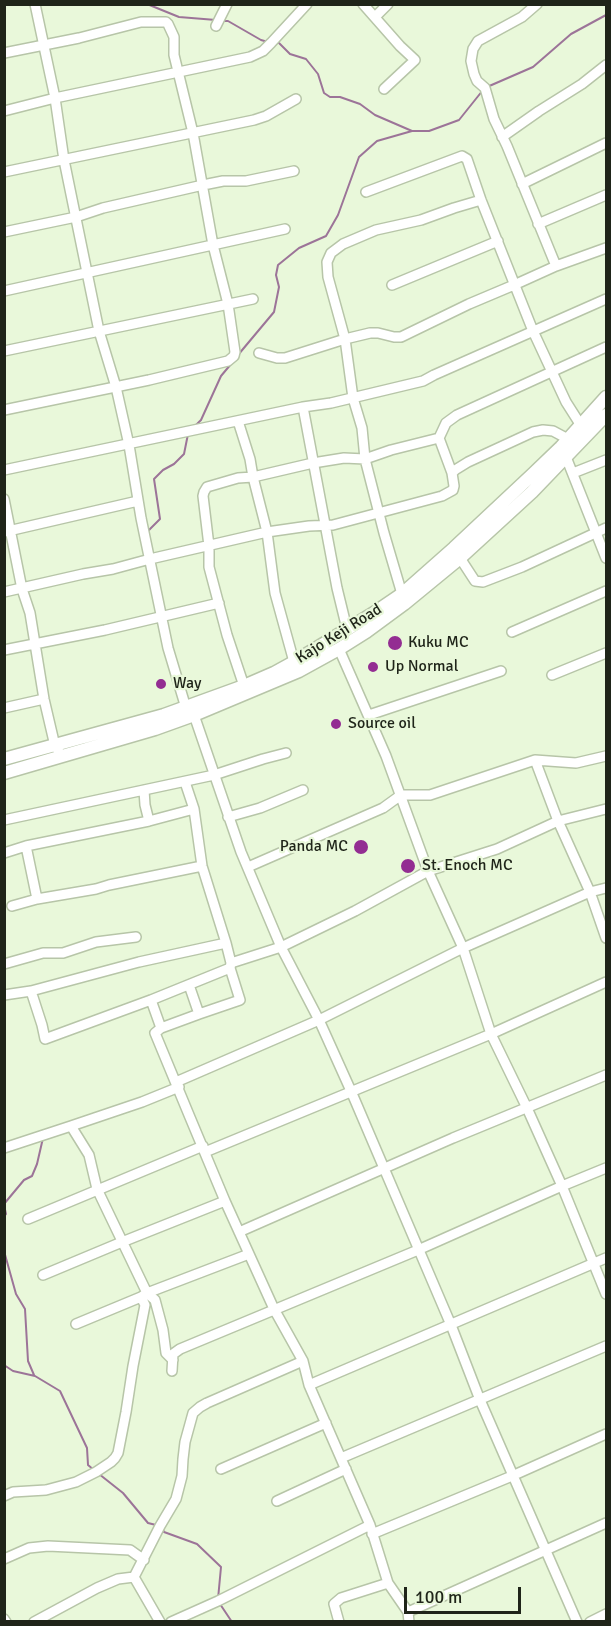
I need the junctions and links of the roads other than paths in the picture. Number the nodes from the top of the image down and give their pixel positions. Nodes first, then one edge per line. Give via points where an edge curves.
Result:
1 (35, 4) edge
2 (226, 4) edge
3 (307, 4) edge
4 (363, 4) edge
5 (388, 4) edge
6 (537, 4) edge
7 (375, 17) junction
8 (217, 24) dead end
9 (43, 45) junction
10 (4, 53) edge
11 (606, 65) edge
12 (178, 73) junction
13 (384, 89) dead end
14 (54, 98) junction
15 (296, 99) dead end
16 (4, 111) edge
17 (194, 133) junction
18 (502, 137) junction
19 (606, 143) edge
20 (64, 160) junction
21 (294, 171) dead end
22 (4, 172) edge
23 (522, 184) junction
24 (203, 185) junction
25 (366, 192) dead end
26 (606, 195) edge
27 (481, 200) junction
28 (76, 217) junction
29 (538, 224) junction
30 (285, 229) dead end
31 (4, 232) edge
32 (498, 241) junction
33 (213, 245) junction
34 (606, 248) edge
35 (556, 266) junction
36 (88, 273) junction
37 (392, 285) dead end
38 (514, 285) junction
39 (4, 291) edge
40 (253, 299) dead end
41 (606, 299) edge
42 (228, 304) junction
43 (99, 331) junction
44 (533, 331) junction
45 (345, 339) junction
46 (606, 347) edge
47 (4, 351) edge
48 (259, 352) dead end
49 (552, 372) junction
50 (116, 387) junction
51 (353, 398) junction
52 (606, 398) edge
53 (303, 407) junction
54 (4, 410) edge
55 (606, 415) edge
56 (238, 421) junction
57 (580, 424) junction
58 (439, 438) junction
59 (568, 439) junction
60 (129, 445) junction
61 (566, 457) junction
62 (365, 459) junction
63 (606, 460) edge
64 (313, 463) junction
65 (4, 470) edge
66 (452, 473) junction
67 (573, 473) junction
68 (253, 477) junction
69 (4, 499) edge
70 (138, 501) junction
71 (378, 513) junction
72 (325, 524) junction
73 (606, 528) edge
74 (7, 532) edge
75 (267, 532) junction
76 (596, 532) junction
77 (209, 546) junction
78 (460, 558) junction
79 (606, 558) edge
80 (150, 559) junction
81 (440, 568) junction
82 (22, 589) junction
83 (606, 591) edge
84 (4, 592) edge
85 (402, 594) junction
86 (219, 603) junction
87 (162, 617) junction
88 (347, 629) junction
89 (512, 632) dead end
90 (35, 644) junction
91 (339, 649) junction
92 (4, 650) edge
93 (606, 653) edge
94 (294, 662) junction
95 (501, 671) dead end
96 (552, 675) dead end
97 (244, 686) junction
98 (44, 699) junction
99 (4, 708) edge
100 (190, 711) junction
101 (369, 715) junction
102 (58, 751) junction
103 (286, 753) dead end
104 (606, 756) edge
105 (4, 759) edge
106 (534, 760) junction
107 (4, 772) edge
108 (214, 775) junction
109 (185, 782) junction
110 (144, 790) junction
111 (303, 790) dead end
112 (401, 795) junction
113 (606, 809) edge
114 (194, 810) junction
115 (228, 816) junction
116 (4, 820) edge
117 (149, 820) junction
118 (558, 821) junction
119 (26, 846) junction
120 (4, 853) edge
121 (202, 866) junction
122 (248, 867) junction
123 (428, 871) junction
124 (606, 888) edge
125 (590, 892) junction
126 (37, 899) junction
127 (12, 906) dead end
128 (136, 937) dead end
129 (606, 938) edge
130 (226, 944) junction
131 (281, 947) junction
132 (463, 948) junction
133 (4, 964) edge
134 (230, 966) junction
135 (606, 982) edge
136 (189, 985) junction
137 (31, 991) junction
138 (4, 995) edge
139 (151, 1000) junction
140 (199, 1014) junction
141 (319, 1020) junction
142 (161, 1028) junction
143 (490, 1034) junction
144 (606, 1075) edge
145 (177, 1084) junction
146 (351, 1092) junction
147 (527, 1108) junction
148 (71, 1126) junction
149 (4, 1148) edge
150 (204, 1149) junction
151 (606, 1168) edge
152 (384, 1169) junction
153 (562, 1186) junction
154 (97, 1189) junction
155 (225, 1201) junction
156 (28, 1219) dead end
157 (239, 1232) junction
158 (122, 1242) junction
159 (418, 1250) junction
160 (249, 1254) junction
161 (606, 1258) edge
162 (592, 1263) junction
163 (43, 1275) dead end
164 (606, 1294) edge
165 (144, 1295) junction
166 (274, 1309) junction
167 (76, 1324) dead end
168 (451, 1325) junction
169 (606, 1346) edge
170 (173, 1360) junction
171 (303, 1361) junction
172 (172, 1371) dead end
173 (309, 1385) junction
174 (480, 1400) junction
175 (326, 1423) junction
176 (606, 1434) edge
177 (341, 1458) junction
178 (221, 1469) dead end
179 (345, 1469) junction
180 (513, 1476) junction
181 (4, 1496) edge
182 (277, 1501) dead end
183 (606, 1523) edge
184 (371, 1530) junction
185 (546, 1550) junction
186 (4, 1559) edge
187 (144, 1560) junction
188 (134, 1577) junction
189 (388, 1583) junction
190 (606, 1614) edge
191 (408, 1617) edge
192 (34, 1622) edge
193 (160, 1622) edge
194 (171, 1622) edge
195 (339, 1622) edge
196 (577, 1622) edge
197 (590, 1622) edge

1 - 9 street
2 - 8 street
3 - 12 street via 263,51
4 - 7 street
5 - 7 street
6 - 18 street via 522,17 478,41 473,49 474,74 485,88
7 - 13 street via 416,60
9 - 10 street
9 - 12 street via 141,22 166,22 174,37
9 - 14 street
11 - 18 street
12 - 14 street
12 - 17 street
14 - 16 street
14 - 20 street
15 - 17 street via 260,118
17 - 20 street
17 - 24 street
18 - 23 street
19 - 23 street
20 - 22 street
20 - 28 street
21 - 24 street
23 - 29 street
24 - 28 street
24 - 33 street
25 - 27 street via 464,156
26 - 29 street
27 - 32 street
27 - 45 street via 376,230 330,253 328,277
28 - 31 street
28 - 36 street
29 - 35 street
30 - 33 street
32 - 37 street
32 - 38 street
33 - 36 street
33 - 42 street
34 - 35 street
35 - 38 street
36 - 39 street
36 - 43 street
38 - 44 street
38 - 45 street via 401,337 378,333
40 - 42 street
41 - 44 street
42 - 43 street
42 - 50 street via 235,352 232,359
43 - 47 street
43 - 50 street
44 - 49 street
44 - 51 street via 423,381
45 - 48 street via 285,358
45 - 51 street
46 - 49 street
49 - 57 street
49 - 58 street via 452,418
50 - 54 street
50 - 60 street
51 - 53 street
51 - 62 street via 362,428
52 - 57 main road, Kajo Keji Road
53 - 56 street
53 - 64 street
55 - 61 main road, Kajo Keji Road
56 - 60 street
56 - 68 street
57 - 59 main road, Kajo Keji Road
58 - 62 street
58 - 66 street
59 - 66 street via 553,431 533,432
59 - 81 main road, Kajo Keji Road
60 - 65 street
60 - 70 street
61 - 67 street
61 - 78 main road, Kajo Keji Road
62 - 64 street
62 - 71 street
63 - 67 street
64 - 68 street
64 - 72 street
66 - 71 street via 453,490 442,496
67 - 76 street
68 - 75 street
68 - 77 street via 205,489
69 - 74 street
70 - 74 street
70 - 80 street
71 - 72 street
71 - 85 street
72 - 75 street
72 - 88 street
73 - 76 street
74 - 82 street
75 - 77 street
75 - 94 street via 275,592
76 - 78 street via 483,582 475,582
76 - 79 street
77 - 80 street
77 - 86 street via 209,567
78 - 81 main road, Kajo Keji Road
80 - 82 street
80 - 87 street
81 - 85 main road, Kajo Keji Road
81 - 91 main road, Kajo Keji Road via 366,632
82 - 84 street
82 - 90 street
83 - 89 street
85 - 88 main road, Kajo Keji Road
86 - 87 street
86 - 97 street
87 - 90 street
87 - 100 street via 168,648
88 - 94 main road, Kajo Keji Road
90 - 92 street
90 - 98 street
91 - 100 main road, Kajo Keji Road via 299,671
91 - 101 street
93 - 96 street
94 - 97 main road, Kajo Keji Road
95 - 101 street
97 - 100 main road, Kajo Keji Road
98 - 99 street
98 - 102 street
100 - 102 main road, Kajo Keji Road
100 - 108 street
101 - 112 street
102 - 105 main road, Kajo Keji Road
102 - 107 main road, Kajo Keji Road
103 - 108 street
104 - 106 street via 576,763
106 - 112 street via 430,795
106 - 118 street
108 - 109 street
108 - 115 street
109 - 110 street
109 - 114 street
110 - 116 street
110 - 117 street
111 - 115 street
112 - 122 street via 383,808
112 - 123 street
113 - 118 street
114 - 117 street
114 - 121 street
115 - 122 street
117 - 119 street
118 - 123 street via 497,849
118 - 125 street
119 - 120 street
119 - 126 street
121 - 126 street
121 - 130 street
122 - 131 street
123 - 131 street
123 - 132 street
124 - 125 street
125 - 129 street
125 - 132 street
126 - 127 street
128 - 133 street via 96,942 63,953 43,953
130 - 134 street
130 - 137 street
131 - 134 street
131 - 141 street
132 - 141 street
132 - 143 street
134 - 136 street
134 - 140 street via 240,1000
135 - 143 street
136 - 139 street
136 - 140 street
137 - 138 street
137 - 139 street via 45,1039
139 - 142 street
140 - 142 street
141 - 145 street
141 - 146 street
142 - 145 street via 155,1033
143 - 146 street
143 - 147 street
144 - 147 street
145 - 148 street via 142,1102
145 - 150 street
146 - 150 street
146 - 152 street
147 - 152 street
147 - 153 street
148 - 149 street
148 - 154 street via 89,1155
150 - 154 street
150 - 155 street
151 - 153 street
152 - 157 street
152 - 159 street
153 - 159 street
153 - 162 street
154 - 156 street
154 - 158 street
155 - 157 street
155 - 158 street
157 - 160 street
158 - 163 street
158 - 165 street
159 - 166 street
159 - 168 street
160 - 165 street
160 - 166 street
161 - 162 street
162 - 164 street
162 - 168 street
165 - 167 street
165 - 170 street via 155,1300 166,1353
165 - 181 street via 122,1436 115,1458 76,1482
166 - 170 street via 180,1349 173,1354
166 - 171 street
168 - 173 street
168 - 174 street
169 - 174 street
170 - 172 street
171 - 173 street
171 - 187 street via 207,1403 193,1413 176,1498
173 - 175 street
174 - 177 street
174 - 180 street
175 - 177 street
175 - 178 street
176 - 180 street
177 - 179 street
179 - 182 street
179 - 184 street
180 - 184 street
180 - 185 street
183 - 185 street
184 - 189 street
184 - 194 street
185 - 191 street
185 - 196 street
186 - 187 street via 29,1548 48,1546 130,1550
187 - 188 street
188 - 192 street via 97,1588
188 - 193 street
189 - 191 street
189 - 195 street via 341,1598 334,1604
190 - 197 street

